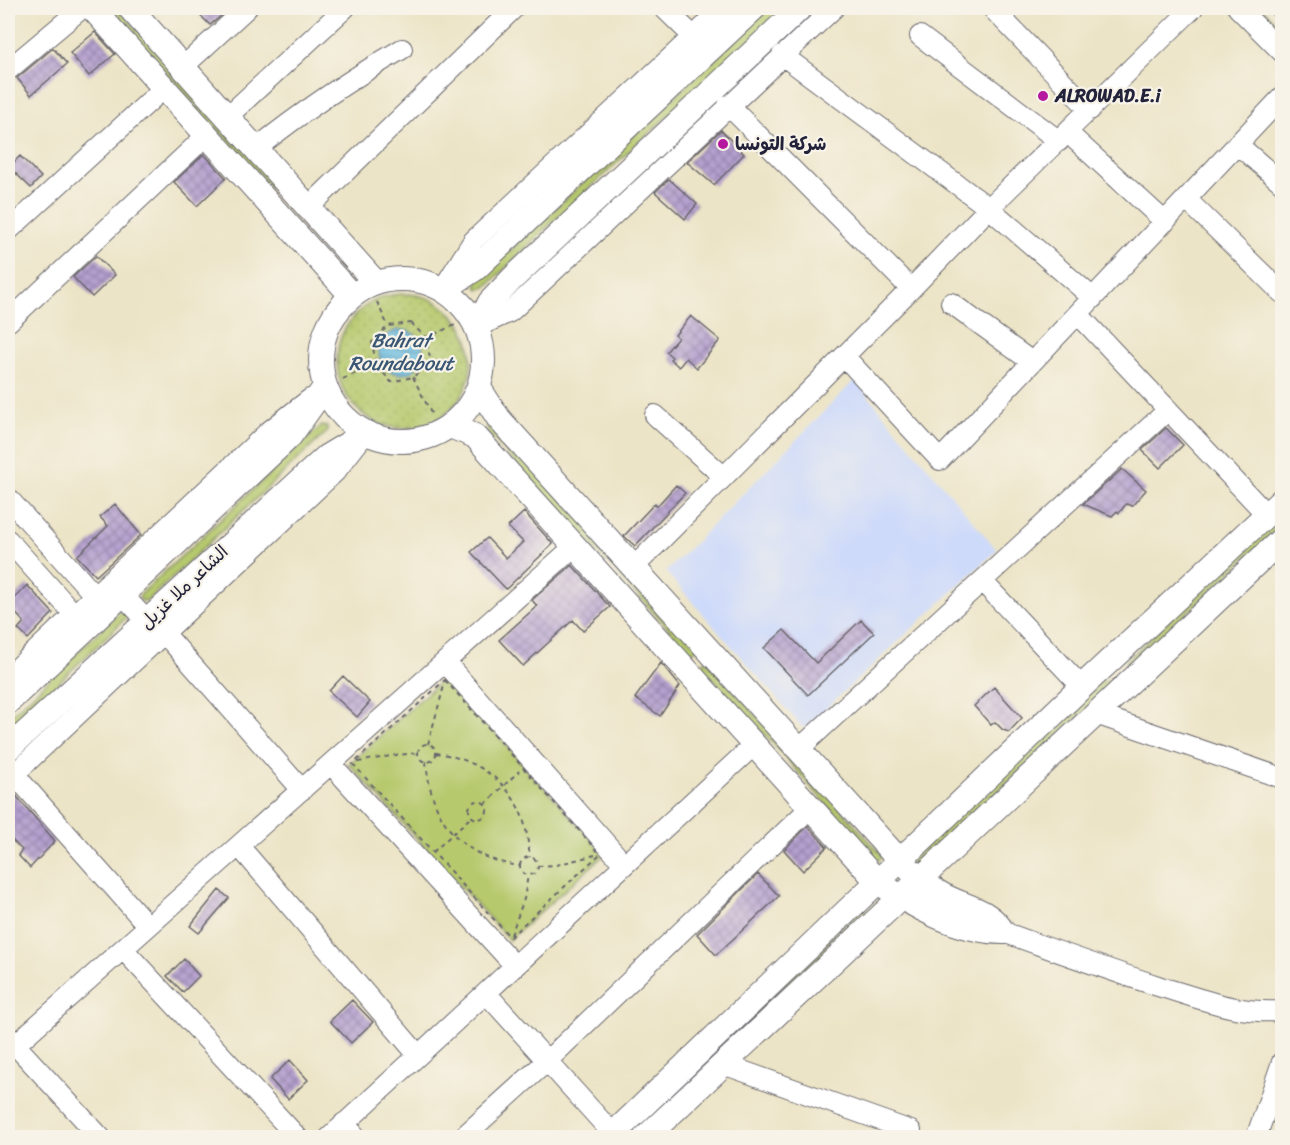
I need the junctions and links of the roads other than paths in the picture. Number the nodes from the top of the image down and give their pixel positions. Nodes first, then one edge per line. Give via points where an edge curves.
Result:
1 (82, 8) edge
2 (92, 8) edge
3 (130, 8) edge
4 (248, 8) edge
5 (345, 8) edge
6 (514, 8) edge
7 (664, 8) edge
8 (754, 8) edge
9 (800, 8) edge
10 (834, 8) edge
11 (992, 8) edge
12 (1193, 8) edge
13 (1238, 8) edge
14 (719, 15) edge
15 (920, 36) dead end
16 (700, 44) junction
17 (402, 49) dead end
18 (1282, 52) edge
19 (782, 55) junction
20 (184, 66) junction
21 (8, 70) edge
22 (165, 88) junction
23 (1282, 97) edge
24 (728, 105) junction
25 (1090, 110) junction
26 (228, 116) junction
27 (207, 135) junction
28 (1063, 137) junction
29 (1236, 144) junction
30 (257, 148) junction
31 (1282, 183) edge
32 (1186, 200) junction
33 (309, 207) junction
34 (989, 208) junction
35 (1165, 222) junction
36 (8, 231) edge
37 (911, 289) junction
38 (443, 290) junction
39 (376, 292) junction
40 (1282, 293) edge
41 (352, 296) junction
42 (1093, 298) junction
43 (951, 303) dead end
44 (1078, 314) junction
45 (8, 322) edge
46 (468, 325) junction
47 (844, 356) junction
48 (1032, 362) junction
49 (332, 384) junction
50 (479, 388) junction
51 (1167, 411) junction
52 (655, 415) dead end
53 (442, 424) junction
54 (366, 433) junction
55 (724, 477) junction
56 (8, 498) edge
57 (1275, 508) edge
58 (1282, 539) edge
59 (8, 540) edge
60 (575, 546) junction
61 (635, 566) junction
62 (982, 581) junction
63 (108, 600) junction
64 (80, 621) junction
65 (156, 627) junction
66 (709, 649) junction
67 (1108, 663) junction
68 (686, 669) junction
69 (445, 671) junction
70 (8, 677) edge
71 (1128, 684) junction
72 (1082, 687) junction
73 (8, 702) edge
74 (1096, 714) junction
75 (754, 744) junction
76 (800, 749) junction
77 (8, 750) edge
78 (331, 764) junction
79 (11, 777) edge
80 (1282, 778) edge
81 (302, 790) junction
82 (811, 807) junction
83 (239, 846) junction
84 (900, 861) junction
85 (624, 864) junction
86 (921, 879) junction
87 (878, 882) junction
88 (902, 899) junction
89 (148, 926) junction
90 (1003, 932) junction
91 (123, 949) junction
92 (515, 966) junction
93 (486, 993) junction
94 (1282, 1011) edge
95 (11, 1041) edge
96 (418, 1055) junction
97 (547, 1061) junction
98 (1282, 1062) edge
99 (723, 1064) junction
100 (351, 1130) edge
101 (911, 1131) dead end
102 (611, 1136) edge
103 (101, 1137) edge
104 (298, 1137) edge
105 (329, 1137) edge
106 (462, 1137) edge
107 (645, 1137) edge
108 (1256, 1137) edge

1 - 21 street
2 - 22 main road
3 - 20 main road
4 - 20 street
5 - 26 street
6 - 33 street
7 - 16 street
8 - 14 main road
9 - 46 main road
10 - 19 street
11 - 25 street
12 - 25 street
13 - 18 street
14 - 16 main road
15 - 28 street
16 - 38 main road via 475,269
17 - 30 street via 340,86
19 - 24 street
19 - 34 street
20 - 26 main road
22 - 27 main road
22 - 36 street
23 - 29 street
24 - 37 street
24 - 46 street via 510,312
25 - 28 street
26 - 30 main road
27 - 41 main road
27 - 45 street
28 - 34 street
28 - 35 street
29 - 31 street
29 - 32 street
30 - 33 main road
32 - 35 street
32 - 40 street
33 - 39 main road
34 - 37 street
34 - 42 street
35 - 42 street
37 - 47 street
38 - 39 main road via 422,281 399,279
38 - 46 main road via 468,312
39 - 41 main road
41 - 49 main road via 338,310 322,347 321,368
42 - 44 street
43 - 48 street
44 - 48 street
44 - 51 street
46 - 50 main road via 483,347 484,368
47 - 48 street via 940,460
47 - 55 street
49 - 54 main road via 335,406
49 - 63 main road via 290,436
50 - 53 main road via 467,410
50 - 61 main road via 499,419
51 - 57 street
51 - 62 street
52 - 55 street
53 - 54 main road via 430,437 409,441 387,440
53 - 60 main road via 475,436
54 - 65 main road, الشاعر ملا غزيل via 326,457
55 - 61 street
56 - 63 street
57 - 67 main road
58 - 71 main road
59 - 64 street
60 - 68 main road
60 - 69 street
61 - 66 main road
62 - 72 street
62 - 76 street
63 - 64 main road
63 - 65 street
64 - 70 street
64 - 73 main road
65 - 77 main road, الشاعر ملا غزيل
65 - 79 street
65 - 81 street
66 - 68 main road
66 - 76 main road
67 - 71 main road
67 - 72 main road
68 - 75 main road
69 - 78 street
69 - 85 street
71 - 74 main road
72 - 84 main road
74 - 80 street
74 - 86 main road
75 - 82 main road
75 - 85 street
76 - 84 main road
78 - 81 street
78 - 92 street
79 - 89 street
81 - 83 street
82 - 87 main road
82 - 97 street
83 - 89 street
83 - 96 street
84 - 86 main road
84 - 87 main road
85 - 92 street
86 - 88 main road
86 - 90 main road via 937,892 981,911 996,921
87 - 88 main road
87 - 102 main road
88 - 90 main road via 962,924
88 - 99 main road
89 - 91 street
90 - 94 street via 1235,1009
91 - 95 street
91 - 104 street
92 - 93 street
93 - 96 street
93 - 97 street
95 - 103 street
96 - 100 street
97 - 102 street
97 - 106 street
98 - 108 street
99 - 101 street
99 - 107 main road
100 - 105 street

